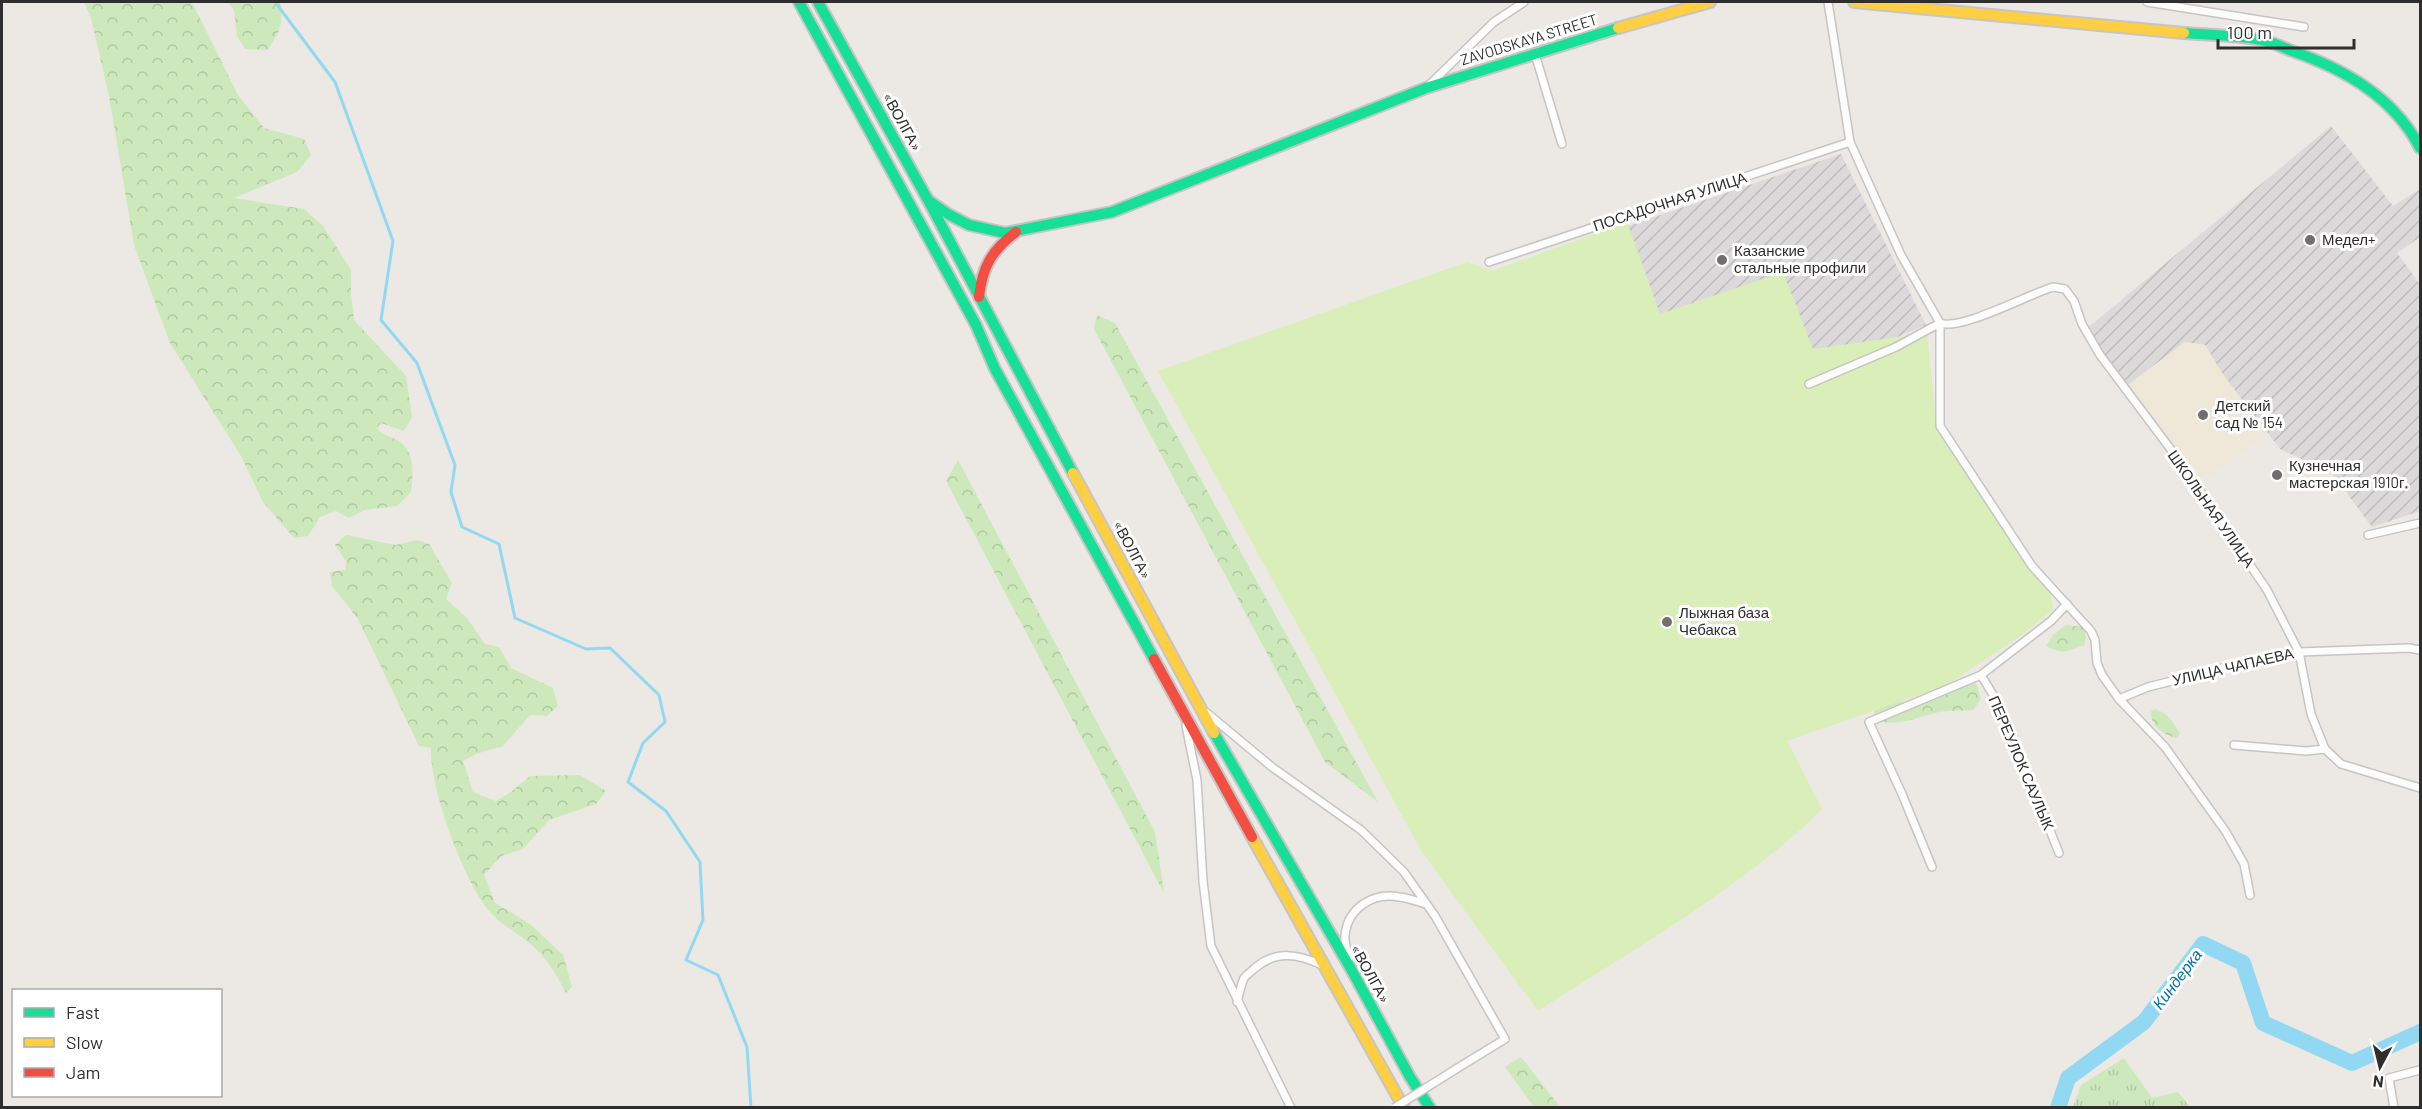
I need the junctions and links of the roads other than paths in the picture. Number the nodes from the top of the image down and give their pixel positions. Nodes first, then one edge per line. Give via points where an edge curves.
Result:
1 (799, 2) edge
2 (818, 2) edge
3 (1524, 2) edge
4 (1710, 2) edge
5 (1828, 2) edge
6 (1854, 2) edge
7 (2147, 2) edge
8 (2304, 27) dead end
9 (1535, 54) junction
10 (1426, 88) junction
11 (1850, 141) junction
12 (1562, 144) dead end
13 (2421, 148) edge
14 (928, 200) junction
15 (1016, 232) junction
16 (1490, 262) dead end
17 (979, 297) junction
18 (1940, 323) junction
19 (1809, 384) dead end
20 (2421, 523) edge
21 (2368, 535) dead end
22 (2067, 604) junction
23 (2421, 650) edge
24 (2299, 652) junction
25 (1981, 675) junction
26 (2119, 699) junction
27 (1200, 707) junction
28 (1184, 715) junction
29 (2234, 745) dead end
30 (2325, 749) junction
31 (2421, 788) edge
32 (2059, 853) dead end
33 (1932, 867) dead end
34 (2250, 895) dead end
35 (1426, 904) junction
36 (1323, 966) junction
37 (1351, 969) junction
38 (1237, 1002) junction
39 (2421, 1070) edge
40 (1291, 1107) edge
41 (1394, 1107) edge
42 (1404, 1107) edge
43 (1430, 1107) edge
44 (2394, 1107) edge

1 - 28 main road
2 - 14 main road, «ВОЛГА»
3 - 10 street via 1494,22
4 - 9 main road, ZAVODSKAYA STREET
5 - 11 street
6 - 13 main road via 2262,40 2327,63 2362,83 2410,128
7 - 8 street
9 - 10 main road, ZAVODSKAYA STREET
9 - 12 street
10 - 15 main road, ZAVODSKAYA STREET via 1112,212
11 - 16 street, ПОСАДОЧНАЯ УЛИЦА
11 - 18 street via 1900,255
14 - 15 main road via 947,215 971,226
14 - 17 main road, «ВОЛГА»
15 - 17 main road via 988,258
17 - 27 main road, «ВОЛГА»
18 - 19 street via 1896,347
18 - 22 street via 1940,426 2032,566
18 - 24 street, ШКОЛЬНАЯ УЛИЦА via 1948,326 2044,290 2061,287 2070,294 2100,355 2184,467 2267,590
20 - 21 street
22 - 25 street
22 - 26 street via 2091,632 2102,675
23 - 24 street, УЛИЦА ЧАПАЕВА
24 - 26 street, УЛИЦА ЧАПАЕВА via 2148,687
24 - 30 street, ШКОЛЬНАЯ УЛИЦА via 2316,730
25 - 32 street, ПЕРЕУЛОК САУЛЫК via 2001,708
25 - 33 street via 1869,722
26 - 34 street via 2165,747 2226,832 2244,864
27 - 35 street via 1272,767 1361,830 1404,872
27 - 37 main road, «ВОЛГА»
28 - 36 main road
28 - 38 street via 1197,780 1211,946
29 - 30 street
30 - 31 street via 2341,764
35 - 37 street via 1397,896 1376,897 1360,905 1347,923 1345,938
35 - 41 street, bridge via 1505,1039
36 - 38 street via 1305,958 1276,955 1244,978
36 - 42 main road
37 - 43 main road, «ВОЛГА»
38 - 40 street
39 - 44 street via 2389,1078

